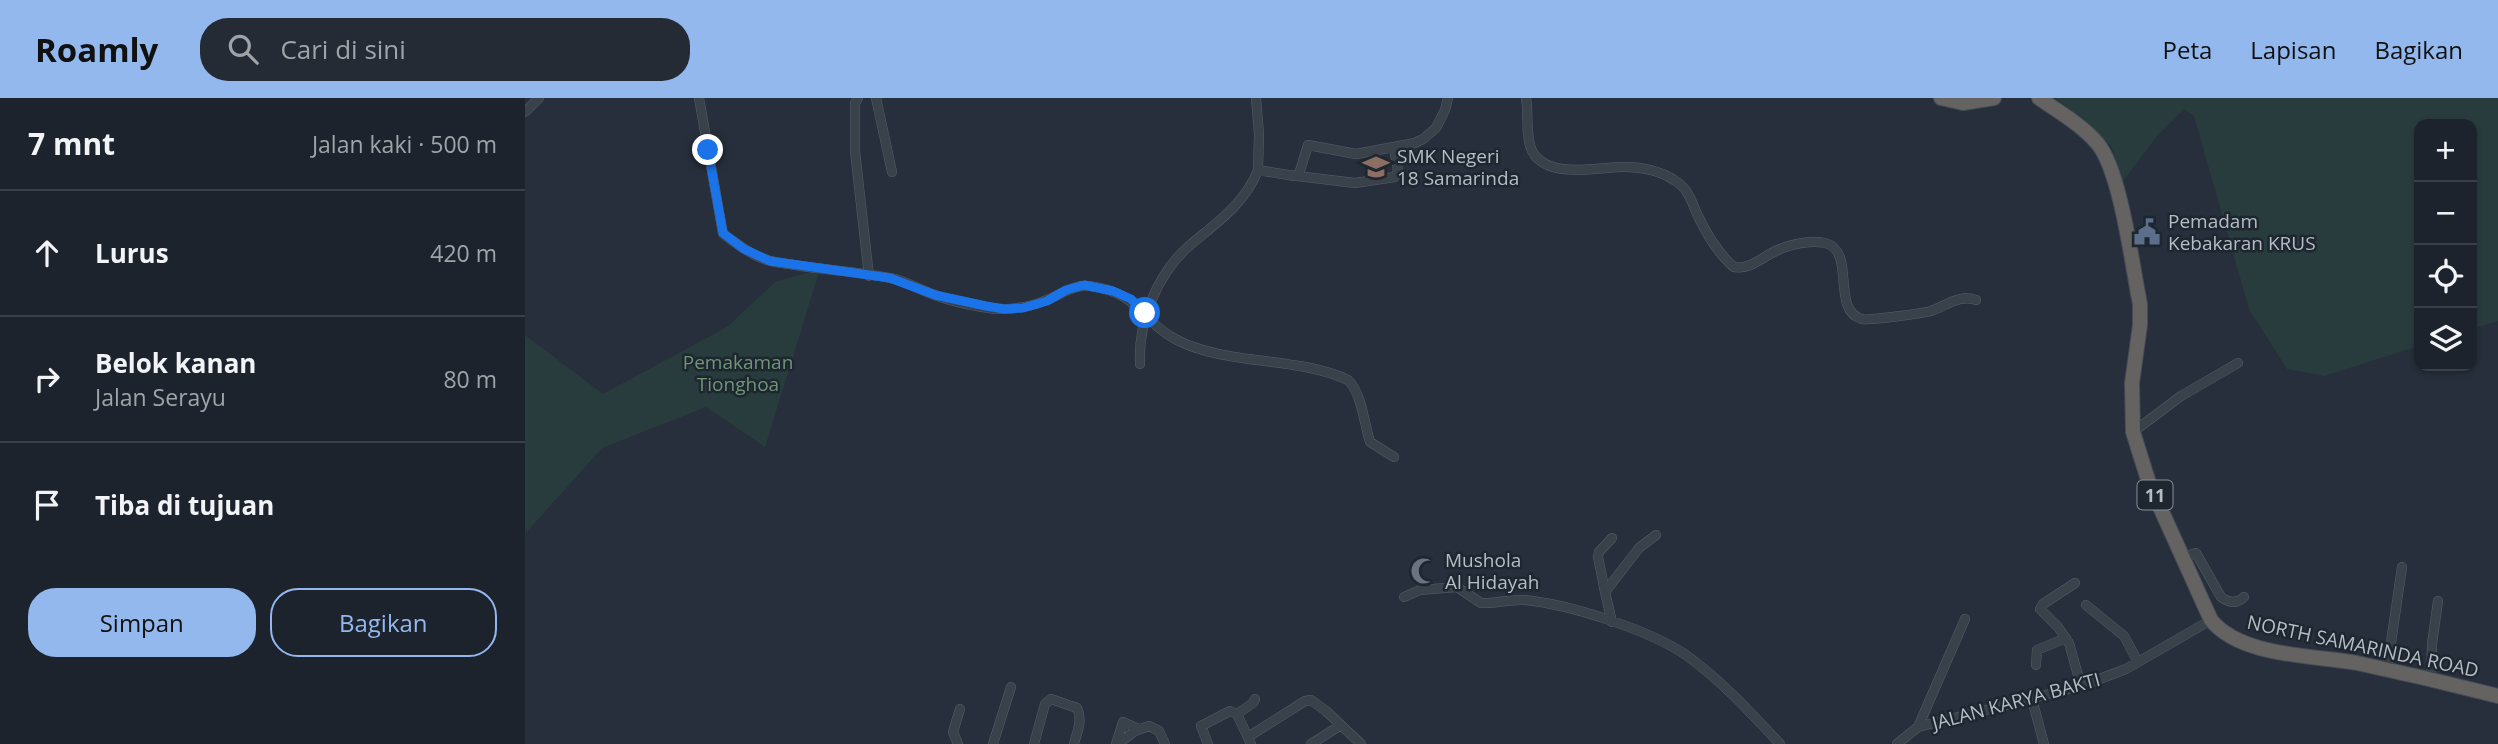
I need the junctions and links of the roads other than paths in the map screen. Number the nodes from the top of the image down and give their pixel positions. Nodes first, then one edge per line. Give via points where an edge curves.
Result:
1 (539, 98) edge
2 (699, 98) edge
3 (857, 98) edge
4 (876, 98) edge
5 (1256, 98) edge
6 (1448, 98) edge
7 (1526, 98) edge
8 (1941, 98) edge
9 (1994, 98) edge
10 (2039, 98) edge
11 (525, 112) edge
12 (1394, 148) junction
13 (1258, 170) junction
14 (892, 173) dead end
15 (1297, 176) junction
16 (869, 276) junction
17 (1976, 300) dead end
18 (1145, 313) junction
19 (2238, 363) dead end
20 (1140, 364) dead end
21 (2133, 432) junction
22 (1394, 457) dead end
23 (1656, 535) dead end
24 (1612, 538) dead end
25 (2183, 557) junction
26 (2402, 567) dead end
27 (2075, 583) dead end
28 (1605, 592) junction
29 (1404, 597) dead end
30 (2244, 597) dead end
31 (2438, 601) dead end
32 (2086, 605) dead end
33 (1965, 619) dead end
34 (2211, 620) junction
35 (1612, 622) junction
36 (2066, 638) junction
37 (2138, 662) junction
38 (2036, 665) dead end
39 (2387, 670) junction
40 (2431, 680) junction
41 (2081, 686) junction
42 (1011, 687) dead end
43 (2498, 696) edge
44 (1255, 699) dead end
45 (2032, 699) junction
46 (960, 709) dead end
47 (1237, 713) junction
48 (1341, 725) junction
49 (1918, 727) junction
50 (1250, 740) edge
51 (1120, 742) edge
52 (958, 744) edge
53 (993, 744) edge
54 (1034, 744) edge
55 (1074, 744) edge
56 (1165, 744) edge
57 (1208, 744) edge
58 (1311, 744) edge
59 (1361, 744) edge
60 (1780, 744) edge
61 (1897, 744) edge
62 (2044, 744) edge

1 - 11 street
2 - 16 street via 723,233 764,259
3 - 16 street via 854,138
4 - 14 street
5 - 13 street
6 - 12 street via 1431,134
7 - 17 street via 1529,142 1538,159 1563,169 1643,168 1675,180 1689,194 1703,226 1734,267 1749,266 1784,247 1824,243 1840,256 1846,299 1860,318 1929,311 1962,298
8 - 9 highway via 1963,103
10 - 21 highway, 11 via 2092,138 2115,182 2140,304 2132,383
12 - 15 street via 1346,153 1308,145
12 - 15 street via 1395,177 1355,183
13 - 15 street
13 - 18 street via 1252,186 1228,215 1179,256
16 - 18 street via 890,278 952,300 1004,309 1047,301 1084,285 1131,299
18 - 20 street
18 - 22 street via 1177,340 1199,348 1348,380 1370,442
19 - 21 street via 2181,396
21 - 25 highway, 11 via 2149,483
23 - 28 street via 1642,544
24 - 28 street via 1598,557
25 - 30 street via 2196,553 2226,601
25 - 34 highway, 11
26 - 39 street
27 - 36 street via 2040,608
28 - 35 street
29 - 35 street via 1444,586 1462,589 1481,603 1540,602
31 - 40 street
32 - 37 street via 2124,636
33 - 49 street
34 - 37 street, JALAN KARYA BAKTI
34 - 39 highway, NORTH SAMARINDA ROAD via 2229,636 2264,649
35 - 60 street via 1686,655
36 - 38 street via 2037,650
36 - 41 street
37 - 41 street, JALAN KARYA BAKTI
39 - 40 highway, NORTH SAMARINDA ROAD
40 - 43 highway, NORTH SAMARINDA ROAD
41 - 45 street, JALAN KARYA BAKTI
42 - 53 street
44 - 47 street
45 - 49 street, JALAN KARYA BAKTI
45 - 62 street
46 - 52 street via 953,732
47 - 50 street
47 - 57 street via 1230,711 1204,722 1202,731
48 - 50 street via 1314,701 1307,701
48 - 58 street
48 - 59 street
49 - 61 street, JALAN KARYA BAKTI
51 - 56 street via 1123,722 1159,731
54 - 55 street via 1045,704 1051,699 1079,711

